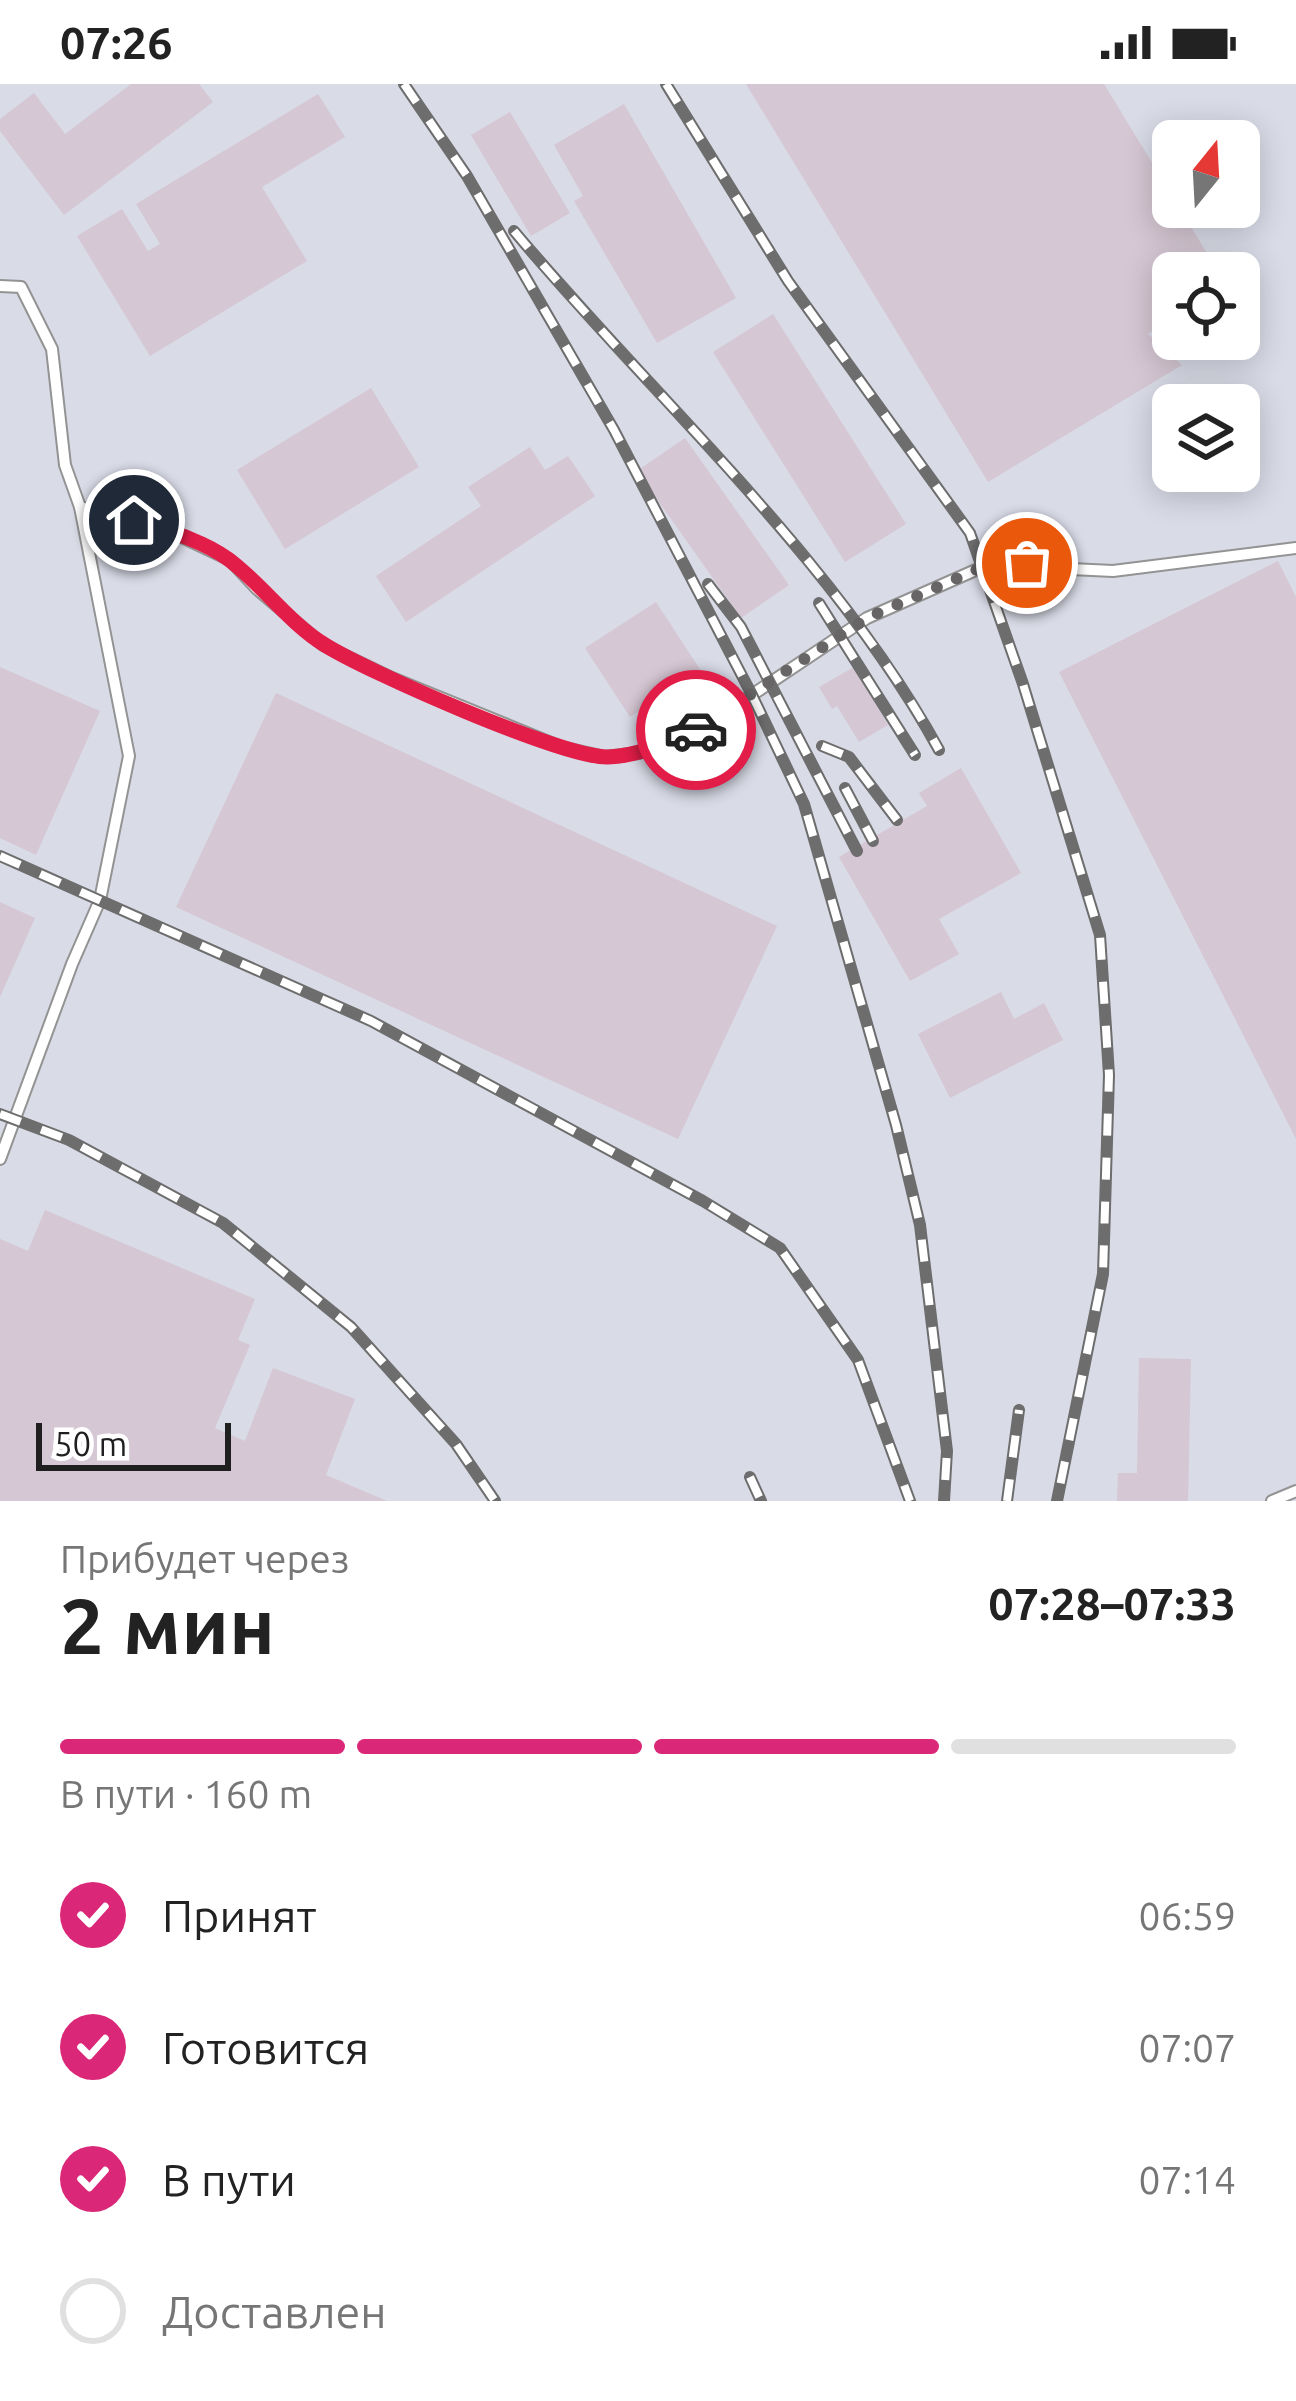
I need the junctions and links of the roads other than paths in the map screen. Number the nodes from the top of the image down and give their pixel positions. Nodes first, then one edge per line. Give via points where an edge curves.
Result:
1 (0, 286) edge
2 (80, 507) junction
3 (1296, 548) edge
4 (0, 1160) edge
5 (1296, 1491) edge
6 (1272, 1501) edge

1 - 2 lane via 21,287 52,349 65,465
2 - 3 lane via 173,533 230,560 323,645 392,679 604,757 701,729 867,618 1003,558 1113,571
2 - 4 lane via 129,756 100,900
5 - 6 lane

